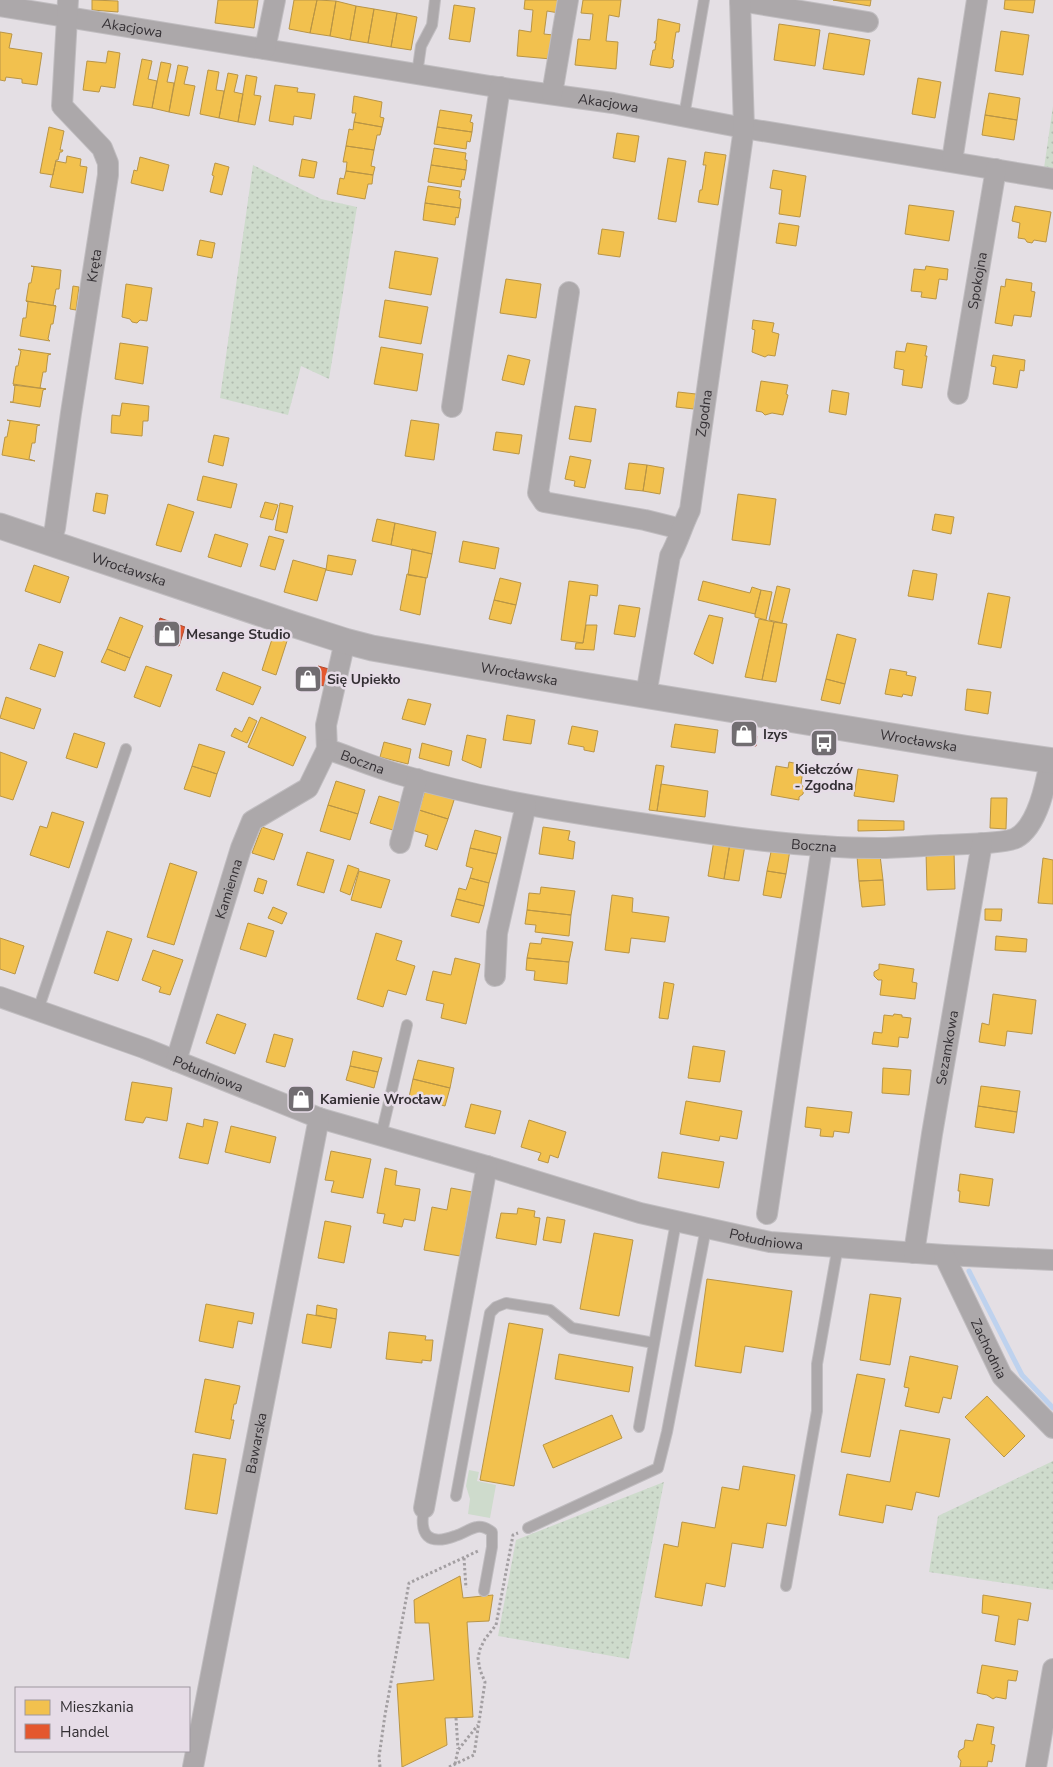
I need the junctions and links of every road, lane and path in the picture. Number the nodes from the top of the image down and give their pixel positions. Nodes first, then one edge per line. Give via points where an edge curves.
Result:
1 (275, 0) edge
2 (435, 0) edge
3 (568, 0) edge
4 (704, 0) edge
5 (740, 0) edge
6 (977, 0) edge
7 (0, 6) edge
8 (67, 8) edge
9 (868, 22) dead end
10 (265, 49) junction
11 (416, 74) junction
12 (500, 87) junction
13 (552, 94) junction
14 (684, 116) junction
15 (744, 128) junction
16 (952, 161) junction
17 (996, 169) junction
18 (1053, 179) edge
19 (569, 292) dead end
20 (958, 394) dead end
21 (452, 407) dead end
22 (0, 526) edge
23 (681, 528) junction
24 (50, 544) junction
25 (346, 641) junction
26 (646, 695) junction
27 (126, 749) dead end
28 (327, 749) junction
29 (1052, 761) edge
30 (417, 779) junction
31 (526, 805) junction
32 (400, 843) dead end
33 (982, 843) junction
34 (822, 846) junction
35 (495, 976) dead end
36 (0, 997) edge
37 (38, 1010) junction
38 (407, 1025) dead end
39 (176, 1061) junction
40 (319, 1118) junction
41 (380, 1136) junction
42 (487, 1166) junction
43 (767, 1214) dead end
44 (676, 1222) junction
45 (706, 1228) junction
46 (838, 1246) junction
47 (914, 1253) junction
48 (944, 1255) junction
49 (1053, 1260) edge
50 (654, 1343) junction
51 (639, 1427) dead end
52 (1053, 1428) edge
53 (456, 1496) dead end
54 (424, 1508) joint
55 (528, 1528) joint
56 (492, 1545) junction
57 (464, 1558) junction
58 (786, 1586) dead end
59 (466, 1588) dead end
60 (484, 1591) dead end
61 (1053, 1669) edge
62 (456, 1718) dead end
63 (478, 1724) junction
64 (458, 1750) junction
65 (455, 1764) junction
66 (193, 1767) edge
67 (380, 1767) edge
68 (449, 1767) edge
69 (1036, 1767) edge

1 - 10 street
2 - 11 lane via 432,25 421,46
3 - 13 street
4 - 14 lane
5 - 9 street
5 - 15 street, Zgodna
6 - 16 street
7 - 8 street, Akacjowa
8 - 10 street, Akacjowa
8 - 24 street, Kręta via 62,106 102,148 108,163 108,175
10 - 11 street, Akacjowa
11 - 12 street, Akacjowa
12 - 13 street, Akacjowa
12 - 21 street
13 - 14 street, Akacjowa
14 - 15 street, Akacjowa
15 - 16 street, Akacjowa
15 - 23 street, Zgodna via 690,510
16 - 17 street, Akacjowa
17 - 18 street, Akacjowa
17 - 20 street, Spokojna
19 - 23 street via 538,493 544,502
22 - 24 street, Wrocławska
23 - 26 street, Zgodna via 670,556
24 - 25 street, Wrocławska
25 - 26 street, Wrocławska via 415,657
25 - 28 street, Boczna via 326,725
26 - 29 street, Wrocławska
27 - 37 lane
28 - 30 street, Boczna
28 - 39 street, Kamienna via 308,788 252,821
29 - 33 street, Boczna via 1036,813 1024,833 1014,839
30 - 31 street, Boczna
30 - 32 street
31 - 34 street, Boczna via 719,835
31 - 35 street via 497,933
33 - 34 street, Boczna via 879,848
33 - 47 street, Sezamkowa
34 - 43 street
36 - 37 street, Południowa
37 - 39 street, Południowa
38 - 41 lane
39 - 40 street, Południowa
40 - 41 street, Południowa
40 - 66 street, Bawarska
41 - 42 street, Południowa
42 - 44 street, Południowa
42 - 54 street
44 - 45 street, Południowa
44 - 50 lane
45 - 46 street, Południowa via 770,1242
45 - 55 lane via 658,1468
46 - 47 street, Południowa
46 - 58 lane via 817,1364 817,1411
47 - 48 street, Południowa
48 - 49 street, Południowa
48 - 52 street, Zachodnia via 1002,1376
50 - 51 lane
50 - 53 lane via 572,1328 550,1310 506,1303 496,1307 490,1313
54 - 56 lane via 422,1526 429,1538 445,1540 478,1526 492,1532
55 - 63 path via 513,1535 496,1626 480,1649 478,1658 485,1682
56 - 57 path
56 - 60 lane
57 - 59 path
57 - 67 path via 409,1583 385,1714
61 - 69 street
62 - 64 path
63 - 64 path
63 - 65 path via 474,1755
64 - 65 path
65 - 68 path

